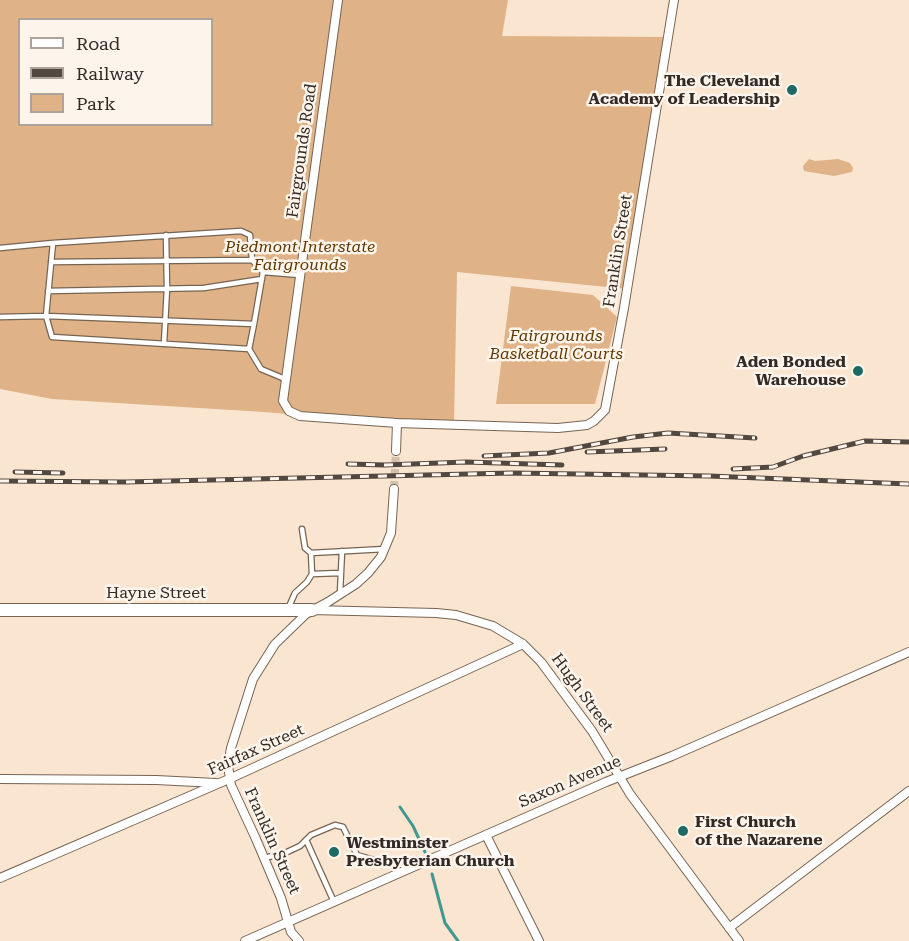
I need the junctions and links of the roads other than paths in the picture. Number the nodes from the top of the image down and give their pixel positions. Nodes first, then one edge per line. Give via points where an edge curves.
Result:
1 (338, 0) edge
2 (674, 0) edge
3 (166, 236) junction
4 (53, 243) junction
5 (0, 248) edge
6 (252, 260) junction
7 (167, 261) junction
8 (51, 262) junction
9 (263, 272) junction
10 (300, 275) junction
11 (262, 279) junction
12 (167, 288) junction
13 (48, 291) junction
14 (46, 316) junction
15 (0, 317) edge
16 (166, 321) junction
17 (254, 324) junction
18 (164, 344) junction
19 (249, 349) junction
20 (285, 379) junction
21 (397, 423) junction
22 (396, 451) tunnel mouth
23 (394, 489) tunnel mouth
24 (302, 529) dead end
25 (385, 549) junction
26 (342, 551) junction
27 (311, 553) junction
28 (340, 573) junction
29 (312, 574) junction
30 (339, 595) junction
31 (0, 610) edge
32 (288, 610) junction
33 (312, 610) junction
34 (523, 644) junction
35 (909, 652) edge
36 (620, 777) junction
37 (0, 779) edge
38 (229, 779) junction
39 (219, 783) junction
40 (909, 791) edge
41 (486, 835) junction
42 (307, 842) junction
43 (264, 858) junction
44 (409, 869) junction
45 (0, 878) edge
46 (334, 902) junction
47 (289, 921) junction
48 (729, 928) junction
49 (245, 941) edge
50 (299, 941) edge
51 (539, 941) edge
52 (739, 941) edge

1 - 10 street, Fairgrounds Road
2 - 21 street, Franklin Street via 605,410 587,425 558,429
3 - 4 lane
3 - 6 lane via 241,231 250,235
3 - 7 lane
4 - 5 lane
4 - 8 lane
6 - 7 lane
6 - 9 lane
7 - 8 lane
7 - 12 lane
8 - 13 lane
9 - 10 lane
9 - 11 lane
10 - 20 street, Fairgrounds Road
11 - 12 lane via 204,288
11 - 17 lane
12 - 13 lane
12 - 16 lane
13 - 14 lane
14 - 15 lane
14 - 16 lane
14 - 18 lane via 52,337
16 - 17 lane
16 - 18 lane
17 - 19 lane
18 - 19 lane
19 - 20 lane via 261,369
20 - 21 street, Fairgrounds Road via 283,401 294,414
21 - 22 street
23 - 25 street, Franklin Street via 391,533
24 - 27 lane via 305,548
25 - 26 lane
25 - 30 street, Franklin Street via 368,573
26 - 27 lane
26 - 28 lane
27 - 29 lane
28 - 29 lane
28 - 30 lane
29 - 32 lane via 295,593
30 - 33 street, Franklin Street
31 - 32 street, Hayne Street
32 - 33 street, Hayne Street
33 - 34 street, Hugh Street via 456,615 493,627
33 - 38 street, Franklin Street via 275,644 253,679 236,730
34 - 36 street, Hugh Street via 592,731
34 - 38 street, Fairfax Street
35 - 36 street, Saxon Avenue
36 - 41 street, Saxon Avenue
36 - 48 street, Hugh Street
37 - 39 street
38 - 39 street, Fairfax Street
38 - 43 street, Franklin Street
39 - 45 street, Fairfax Street
40 - 48 street
41 - 44 street, Saxon Avenue
41 - 51 street
42 - 43 lane
42 - 44 lane via 311,835 335,825 343,827 357,855 388,864 393,861
42 - 46 lane
43 - 47 street, Franklin Street
44 - 46 street, Saxon Avenue
46 - 47 street, Saxon Avenue
47 - 49 street, Saxon Avenue
47 - 50 street, Franklin Street via 291,932
48 - 52 street, Hugh Street

